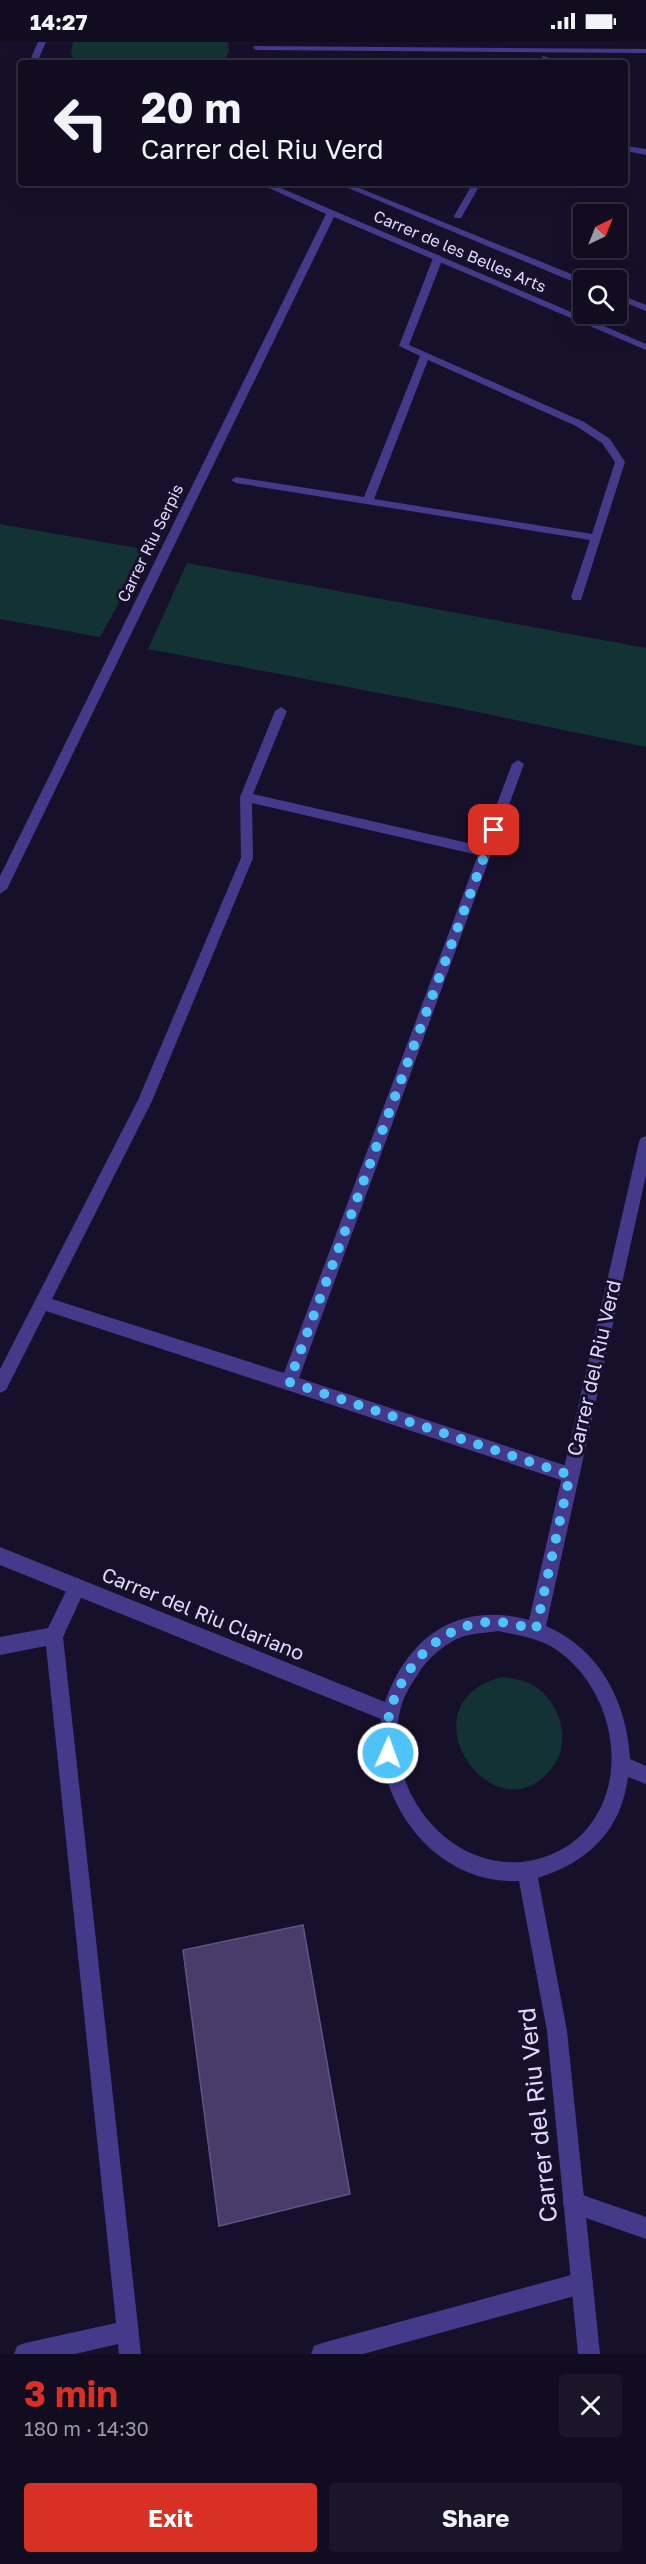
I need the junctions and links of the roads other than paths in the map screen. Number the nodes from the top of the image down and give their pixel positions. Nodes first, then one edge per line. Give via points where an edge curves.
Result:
1 (42, 42) edge
2 (255, 48) edge
3 (646, 51) edge
4 (35, 60) edge
5 (628, 149) edge
6 (646, 152) edge
7 (269, 186) edge
8 (347, 186) edge
9 (475, 186) edge
10 (331, 213) junction
11 (458, 216) dead end
12 (438, 258) junction
13 (573, 278) edge
14 (627, 300) edge
15 (646, 308) edge
16 (646, 346) edge
17 (425, 355) junction
18 (236, 480) dead end
19 (368, 501) junction
20 (596, 538) junction
21 (577, 597) dead end
22 (281, 711) dead end
23 (518, 764) dead end
24 (246, 797) junction
25 (486, 852) junction
26 (0, 889) edge
27 (646, 1142) edge
28 (42, 1303) junction
29 (289, 1382) junction
30 (0, 1385) edge
31 (570, 1475) junction
32 (0, 1556) edge
33 (77, 1587) junction
34 (536, 1629) junction
35 (54, 1636) junction
36 (0, 1646) edge
37 (389, 1713) junction
38 (622, 1765) junction
39 (646, 1775) edge
40 (527, 1872) junction
41 (574, 2203) junction
42 (646, 2228) edge
43 (582, 2283) junction
44 (128, 2331) junction
45 (25, 2354) edge
46 (130, 2354) edge
47 (322, 2354) edge
48 (589, 2354) edge

1 - 4 street
2 - 3 street
5 - 6 street
7 - 10 street, Carrer de les Belles Arts
8 - 13 street, Carrer de les Belles Arts
9 - 11 street
10 - 12 street, Carrer de les Belles Arts
10 - 26 street, Carrer Riu Serpis
12 - 16 street, Carrer de les Belles Arts
12 - 17 street via 404,346
14 - 15 street
17 - 19 street
17 - 20 street via 580,424 606,441 620,462
18 - 19 street
19 - 20 street
20 - 21 street
22 - 24 street
23 - 25 street
24 - 25 street
24 - 28 street via 247,858 145,1101
25 - 29 street
27 - 31 street, Carrer del Riu Verd
28 - 29 street
28 - 30 street
29 - 31 street
31 - 34 street, Carrer del Riu Verd
32 - 33 street, Carrer del Riu Clariano
33 - 35 street
33 - 37 street, Carrer del Riu Clariano
34 - 37 street via 498,1622 461,1628 428,1647 404,1676
34 - 38 street via 565,1645 590,1667 609,1697 620,1730
35 - 36 street
35 - 44 street
37 - 40 street via 388,1753 398,1792 420,1828 451,1855 488,1870
38 - 39 street
38 - 40 street via 614,1803 593,1836 564,1860
40 - 41 street, Carrer del Riu Verd via 557,2031
41 - 42 street
41 - 43 street, Carrer del Riu Verd
43 - 47 street
43 - 48 street, Carrer del Riu Verd
44 - 45 street
44 - 46 street

